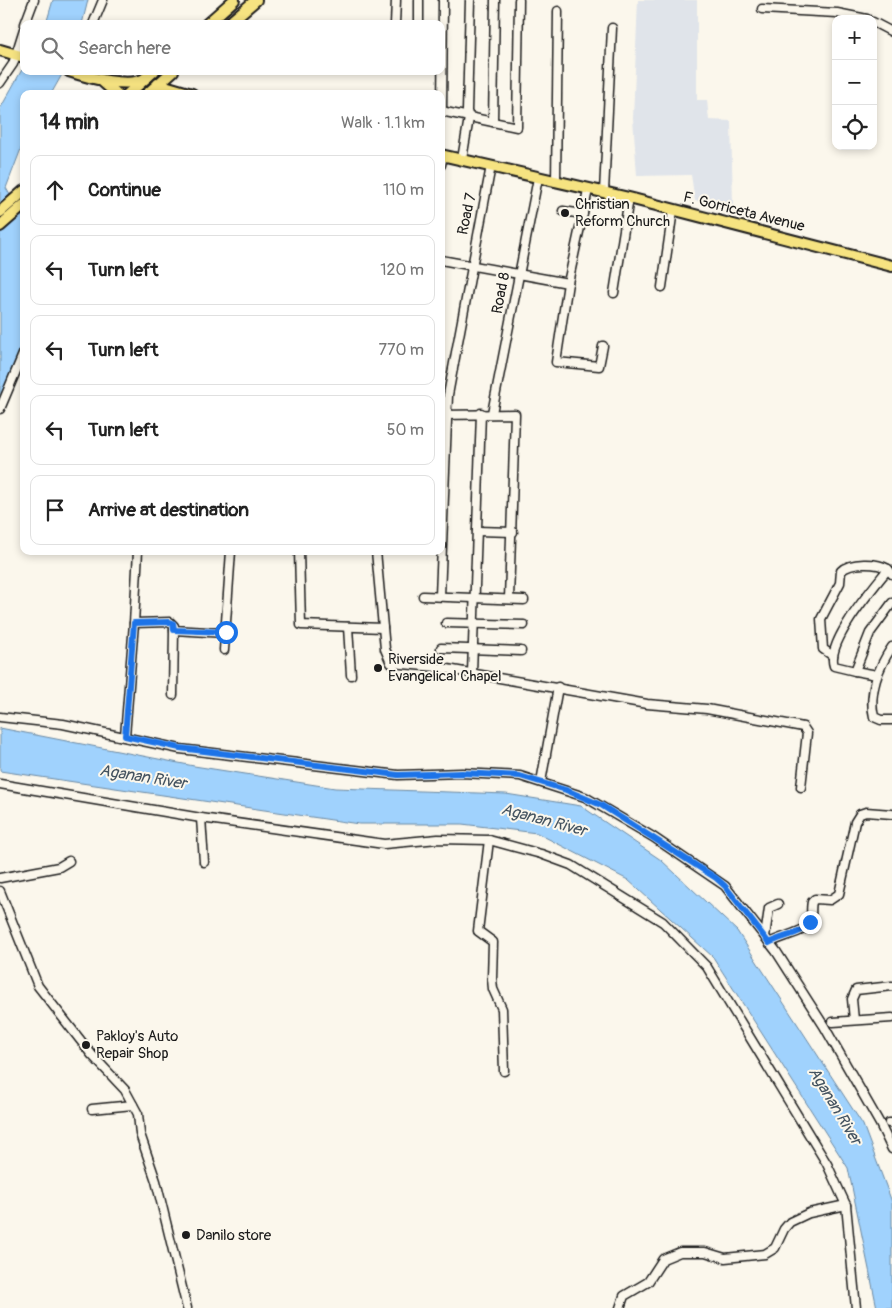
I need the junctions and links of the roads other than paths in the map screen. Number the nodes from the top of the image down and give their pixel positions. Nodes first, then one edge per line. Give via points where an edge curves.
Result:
1 (34, 0) edge
2 (103, 0) edge
3 (234, 0) edge
4 (396, 0) edge
5 (419, 0) edge
6 (443, 0) edge
7 (470, 0) edge
8 (495, 0) edge
9 (519, 0) edge
10 (253, 2) edge
11 (762, 9) dead end
12 (558, 12) dead end
13 (850, 15) edge
14 (27, 20) edge
15 (95, 20) edge
16 (212, 20) edge
17 (233, 20) edge
18 (396, 20) edge
19 (419, 20) edge
20 (443, 20) edge
21 (877, 24) edge
22 (612, 28) dead end
23 (892, 32) edge
24 (0, 50) edge
25 (19, 56) edge
26 (90, 75) edge
27 (148, 75) edge
28 (149, 75) edge
29 (169, 75) edge
30 (170, 75) edge
31 (442, 75) edge
32 (101, 80) junction
33 (0, 83) edge
34 (158, 84) junction
35 (174, 89) junction
36 (112, 90) edge
37 (132, 90) edge
38 (151, 90) edge
39 (178, 90) edge
40 (441, 90) edge
41 (445, 112) edge
42 (467, 115) junction
43 (492, 122) junction
44 (445, 158) edge
45 (460, 159) junction
46 (491, 166) junction
47 (538, 178) junction
48 (556, 182) junction
49 (588, 190) junction
50 (604, 192) junction
51 (20, 194) edge
52 (629, 198) junction
53 (20, 208) edge
54 (673, 210) junction
55 (563, 211) dead end
56 (0, 212) edge
57 (583, 214) junction
58 (0, 226) edge
59 (445, 261) edge
60 (471, 265) junction
61 (892, 266) edge
62 (519, 273) junction
63 (568, 283) junction
64 (662, 286) dead end
65 (614, 293) dead end
66 (603, 346) dead end
67 (20, 362) edge
68 (0, 409) edge
69 (445, 410) edge
70 (480, 413) junction
71 (492, 413) junction
72 (445, 415) edge
73 (477, 531) junction
74 (513, 532) junction
75 (138, 555) edge
76 (231, 555) edge
77 (299, 555) edge
78 (376, 555) edge
79 (441, 555) edge
80 (890, 571) edge
81 (423, 596) dead end
82 (440, 596) junction
83 (475, 598) junction
84 (510, 599) junction
85 (524, 600) dead end
86 (892, 603) edge
87 (134, 623) junction
88 (446, 623) dead end
89 (474, 623) junction
90 (524, 626) dead end
91 (348, 627) junction
92 (383, 628) junction
93 (174, 630) junction
94 (226, 632) junction
95 (892, 647) edge
96 (441, 648) dead end
97 (473, 648) junction
98 (224, 650) dead end
99 (521, 651) dead end
100 (833, 656) junction
101 (855, 670) junction
102 (472, 673) junction
103 (351, 675) dead end
104 (877, 675) junction
105 (558, 687) junction
106 (173, 695) dead end
107 (0, 717) edge
108 (892, 720) edge
109 (125, 736) junction
110 (541, 782) junction
111 (0, 784) edge
112 (801, 787) dead end
113 (892, 814) edge
114 (201, 818) junction
115 (489, 840) junction
116 (69, 861) dead end
117 (204, 862) dead end
118 (0, 878) edge
119 (0, 891) edge
120 (778, 904) dead end
121 (767, 940) junction
122 (892, 986) edge
123 (892, 1018) edge
124 (854, 1020) junction
125 (833, 1022) dead end
126 (504, 1071) dead end
127 (133, 1105) junction
128 (92, 1109) dead end
129 (892, 1150) edge
130 (846, 1204) junction
131 (187, 1308) edge
132 (620, 1308) edge
133 (856, 1308) edge

1 - 14 street
2 - 15 street
3 - 16 main road
4 - 18 street
5 - 19 street
6 - 20 street
7 - 42 street
8 - 43 street
9 - 43 street via 517,127
10 - 17 main road
11 - 13 street
12 - 48 street
21 - 23 street
22 - 50 street
24 - 25 main road
25 - 33 street
26 - 32 main road
27 - 32 main road via 136,82
28 - 37 main road
29 - 34 main road
30 - 35 main road via 166,83
31 - 40 street
32 - 36 main road
34 - 35 main road
34 - 38 main road
35 - 39 main road
41 - 42 street
42 - 43 street
42 - 45 street
44 - 45 main road, F. Gorriceta Avenue
45 - 46 main road, F. Gorriceta Avenue
46 - 47 main road, F. Gorriceta Avenue
46 - 60 street, Road 7
47 - 48 main road, F. Gorriceta Avenue
47 - 62 street, Road 8
48 - 49 main road, F. Gorriceta Avenue
49 - 50 main road, F. Gorriceta Avenue
49 - 57 street
50 - 52 main road, F. Gorriceta Avenue
51 - 56 main road
52 - 54 main road, F. Gorriceta Avenue
52 - 65 street
53 - 58 main road
54 - 61 main road, F. Gorriceta Avenue
54 - 64 street
55 - 57 street
57 - 63 street
59 - 60 street
60 - 62 street
60 - 69 street, Road 7
62 - 63 street
62 - 71 street, Road 8
63 - 66 street via 556,362 599,366
67 - 68 street
70 - 71 street
70 - 72 street
70 - 73 street
71 - 74 street via 515,414
73 - 74 street
73 - 83 street
74 - 84 street
75 - 87 street
76 - 94 street
77 - 91 street via 301,625
78 - 92 street
79 - 82 street, Road 7
80 - 100 street via 849,618
80 - 100 street via 883,566 868,564 848,566 841,571 840,583 821,619 823,649
81 - 82 street
82 - 83 street
83 - 84 street
83 - 89 street
84 - 85 street
86 - 101 street via 870,632
87 - 93 street via 170,622
87 - 109 street
88 - 89 street
89 - 90 street
89 - 97 street
91 - 92 street
91 - 103 street
92 - 102 street via 385,649 391,663
93 - 94 street
93 - 106 street
94 - 98 street
95 - 104 street
96 - 97 street
97 - 99 street
97 - 102 street
100 - 101 street via 834,666
101 - 104 street
102 - 105 street
104 - 108 street via 873,714 881,720
105 - 110 street
105 - 112 street via 803,727 807,733
107 - 109 street via 63,724
109 - 110 street via 180,748 398,775 492,774 520,776
110 - 121 street via 585,797 608,809 716,878
111 - 114 street
113 - 121 street via 860,814 855,822 839,894 830,900 815,899 812,902 810,922 805,929
114 - 115 street via 384,844 438,839
114 - 117 street
115 - 126 street via 478,931 493,942 492,979 502,1009
115 - 130 street via 571,865 663,922 686,944 707,967 827,1164
116 - 118 street via 59,867
119 - 127 street via 38,986 125,1090
120 - 121 street via 769,908
121 - 129 street via 824,1026
122 - 124 street via 856,990 852,999
123 - 124 street
124 - 125 street
127 - 128 street
127 - 131 street via 156,1181
130 - 132 street via 808,1213 790,1222 775,1248 765,1254 725,1258 704,1252 680,1252 663,1259 648,1282 624,1296
130 - 133 street

